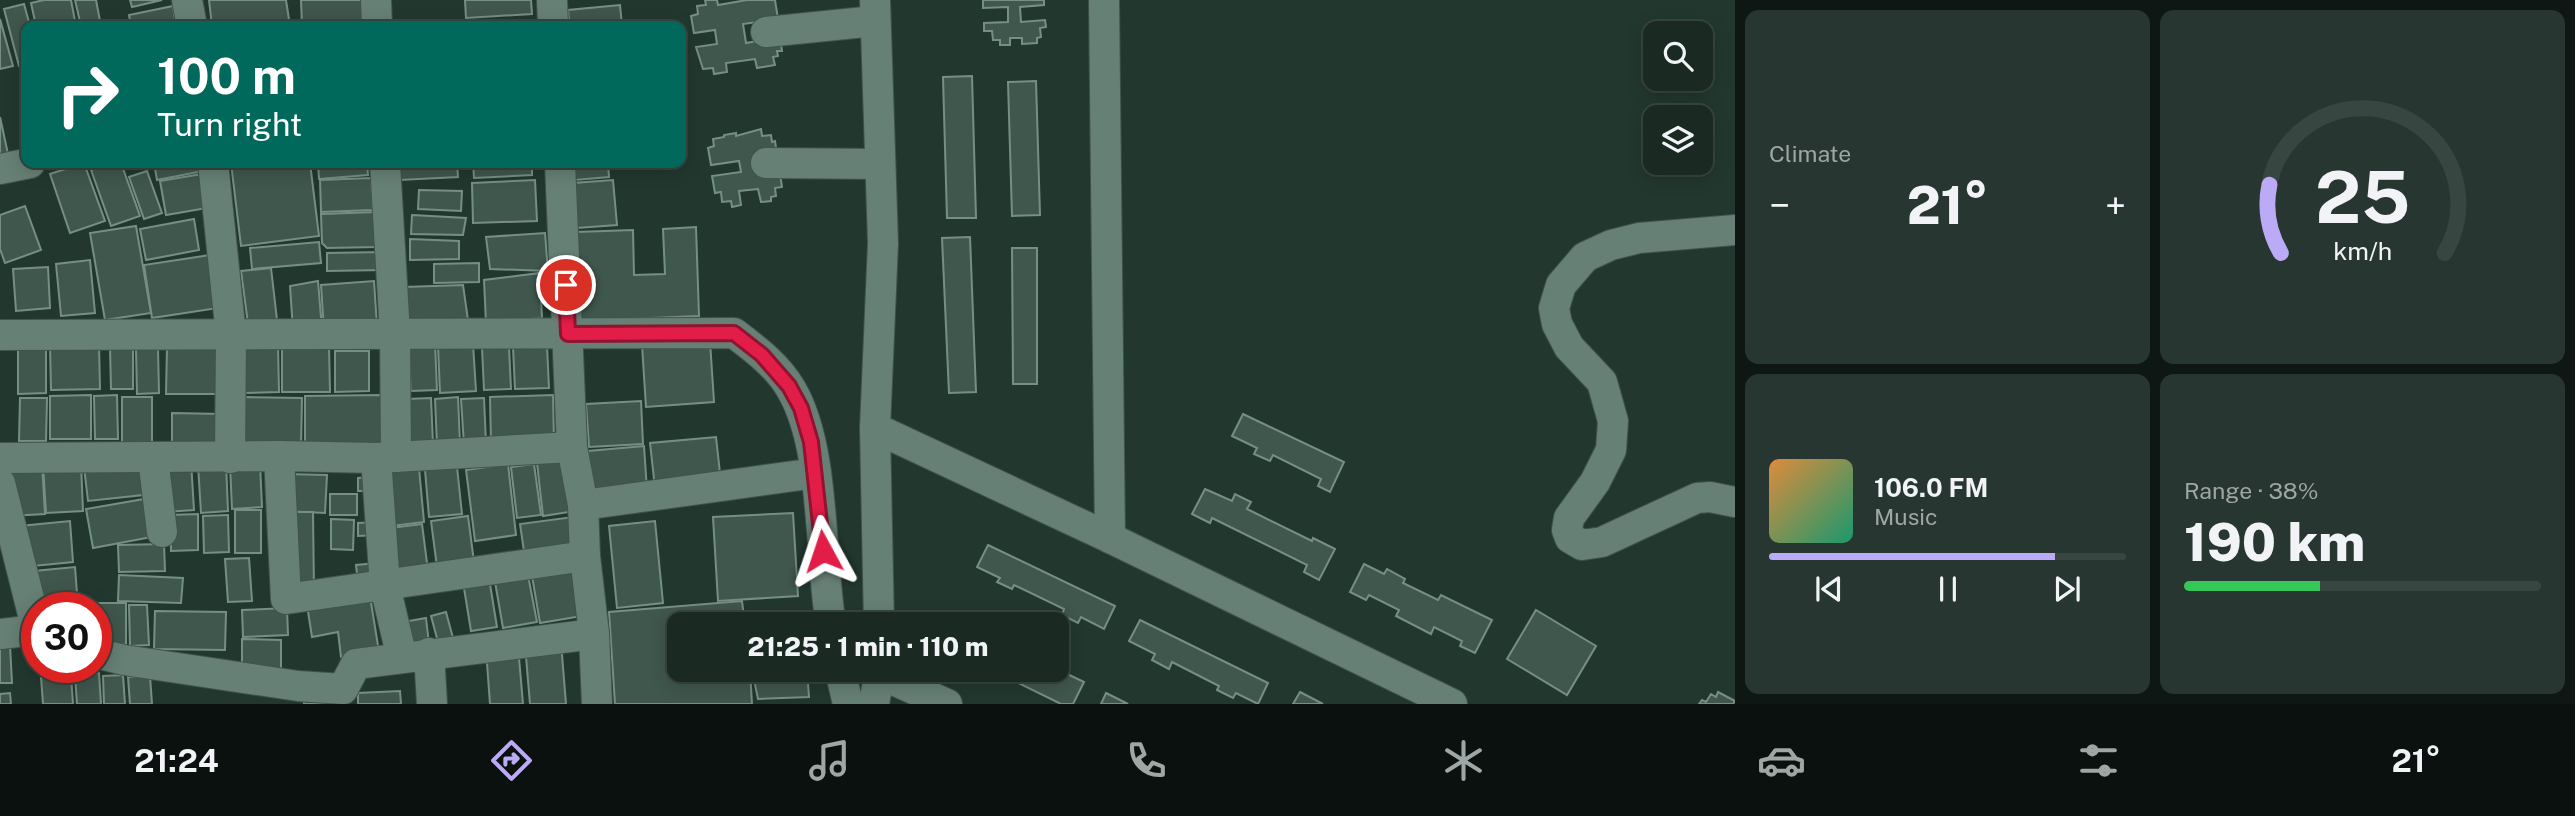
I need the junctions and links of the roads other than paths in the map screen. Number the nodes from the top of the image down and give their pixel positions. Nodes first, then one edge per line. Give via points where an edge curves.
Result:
1 (187, 0) edge
2 (376, 0) edge
3 (552, 0) edge
4 (1104, 0) edge
5 (875, 10) edge
6 (191, 21) edge
7 (377, 21) edge
8 (553, 21) edge
9 (766, 32) dead end
10 (766, 163) dead end
11 (880, 164) junction
12 (21, 165) edge
13 (214, 168) edge
14 (385, 168) edge
15 (560, 168) edge
16 (0, 169) edge
17 (1735, 230) edge
18 (395, 334) junction
19 (568, 334) junction
20 (0, 335) edge
21 (231, 335) junction
22 (875, 428) junction
23 (572, 447) junction
24 (278, 456) junction
25 (0, 458) edge
26 (153, 458) junction
27 (230, 458) junction
28 (386, 458) junction
29 (816, 474) junction
30 (0, 483) edge
31 (1735, 502) edge
32 (583, 505) junction
33 (162, 532) dead end
34 (1110, 538) junction
35 (585, 556) junction
36 (385, 586) junction
37 (830, 612) edge
38 (879, 612) edge
39 (21, 631) edge
40 (594, 634) junction
41 (416, 656) junction
42 (112, 657) edge
43 (843, 682) edge
44 (878, 682) edge
45 (901, 682) edge
46 (297, 695) edge
47 (432, 704) edge
48 (597, 704) edge
49 (848, 704) edge
50 (874, 704) edge
51 (947, 704) edge
52 (1452, 704) edge

1 - 6 street
2 - 7 street
3 - 8 street
4 - 34 street
5 - 9 street
5 - 11 street
10 - 11 street
11 - 22 street via 883,243
12 - 16 street
13 - 21 street
14 - 18 street
15 - 19 street
17 - 31 street via 1639,237 1611,245 1585,257 1561,285 1554,308 1569,347 1602,382 1613,421 1611,450 1569,518 1570,538 1581,545 1602,542 1698,498
18 - 19 street
18 - 21 street
18 - 28 street
19 - 23 street
19 - 29 street via 734,333 762,355 789,386 801,408
20 - 21 street
21 - 27 street
22 - 34 street
22 - 38 street
23 - 28 street
23 - 32 street
24 - 27 street
24 - 28 street
24 - 36 street via 286,599
25 - 26 street
26 - 27 street
26 - 33 street
28 - 36 street
29 - 32 street
29 - 37 street
30 - 39 street
32 - 35 street
34 - 52 street
35 - 36 street
35 - 40 street
36 - 41 street
40 - 41 street
40 - 48 street
41 - 46 street via 356,664 343,689
41 - 47 street
42 - 46 street
43 - 49 street
44 - 50 street
45 - 51 street

